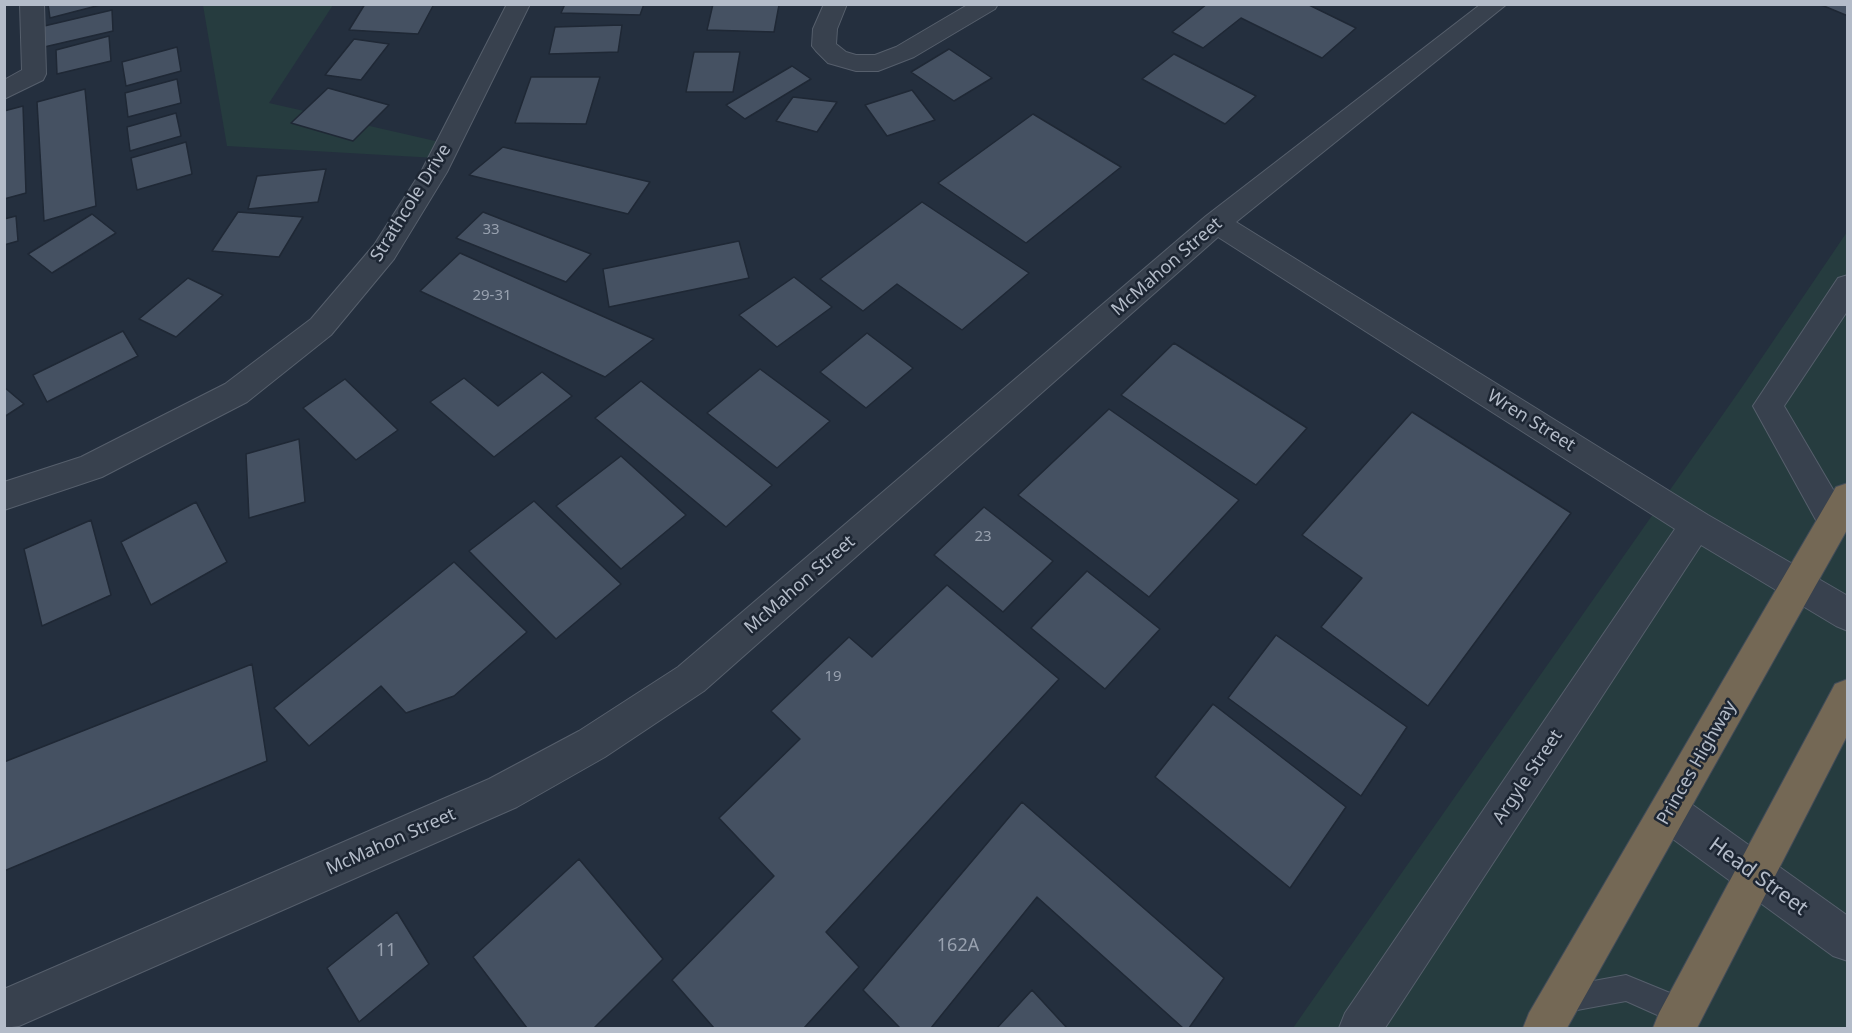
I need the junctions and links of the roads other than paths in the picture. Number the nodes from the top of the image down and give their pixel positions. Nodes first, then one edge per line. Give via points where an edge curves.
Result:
1 (32, 4) edge
2 (519, 4) edge
3 (836, 4) edge
4 (987, 4) edge
5 (1496, 4) edge
6 (4, 91) edge
7 (1216, 223) junction
8 (1848, 286) edge
9 (4, 496) edge
10 (1841, 509) edge
11 (1696, 525) junction
12 (1798, 586) junction
13 (1848, 615) edge
14 (1848, 696) edge
15 (1669, 812) junction
16 (1755, 874) junction
17 (1848, 941) edge
18 (4, 1011) edge
19 (1552, 1014) edge
20 (1683, 1023) edge
21 (1360, 1029) edge

1 - 6 street via 34,74
2 - 9 street, Strathcole Drive via 434,172 384,252 321,327 236,393 91,467
3 - 4 street via 825,29 824,46 837,58 878,63 905,52
5 - 7 street, McMahon Street
7 - 11 street, Wren Street
7 - 18 street, McMahon Street via 691,679 642,712 503,793
8 - 10 street via 1768,406
10 - 12 highway, Princes Highway
11 - 12 street, Wren Street
11 - 21 street, Argyle Street
12 - 13 street, Wren Street
12 - 15 highway, Princes Highway
14 - 16 highway
15 - 16 street, Head Street
15 - 19 highway, Princes Highway
16 - 17 street, Head Street
16 - 20 highway
19 - 20 lane via 1626,988

